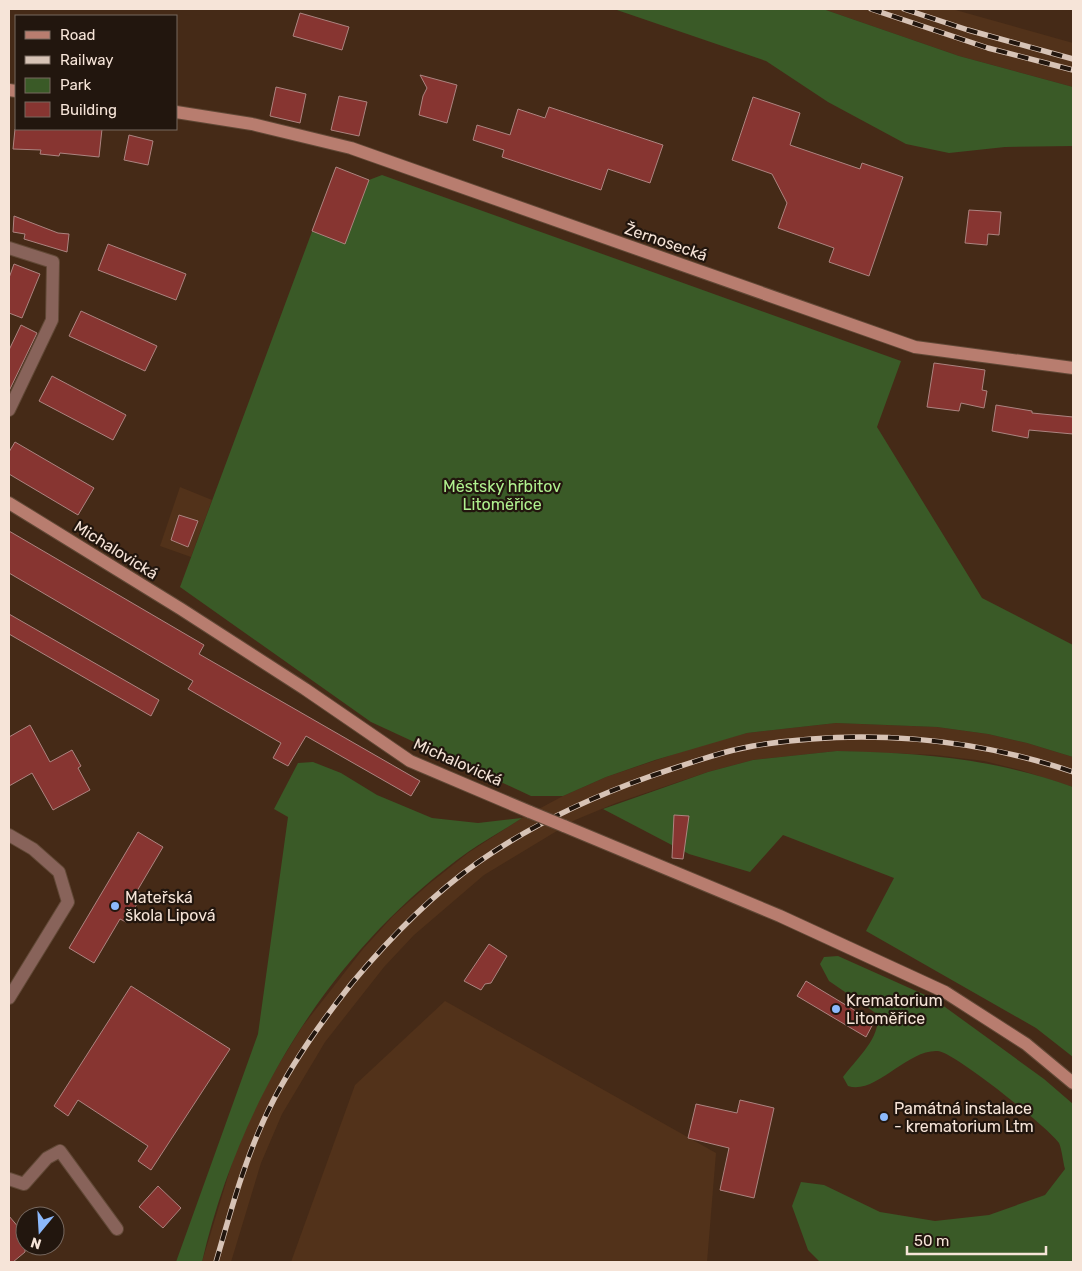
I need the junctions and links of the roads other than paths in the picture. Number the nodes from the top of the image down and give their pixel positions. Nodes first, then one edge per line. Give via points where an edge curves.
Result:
1 (178, 112) edge
2 (9, 248) edge
3 (1073, 368) edge
4 (9, 410) edge
5 (9, 503) edge
6 (9, 834) edge
7 (9, 998) edge
8 (1073, 1083) edge
9 (9, 1179) edge
10 (116, 1229) dead end

1 - 3 street, Žernosecká via 252,124 351,148 915,347
2 - 4 street via 53,262 52,320
5 - 8 street, Michalovická, bridge via 189,614 410,761 848,946 945,992 1026,1044
6 - 7 street via 33,849 59,872 68,902
9 - 10 street via 24,1184 47,1158 60,1151

